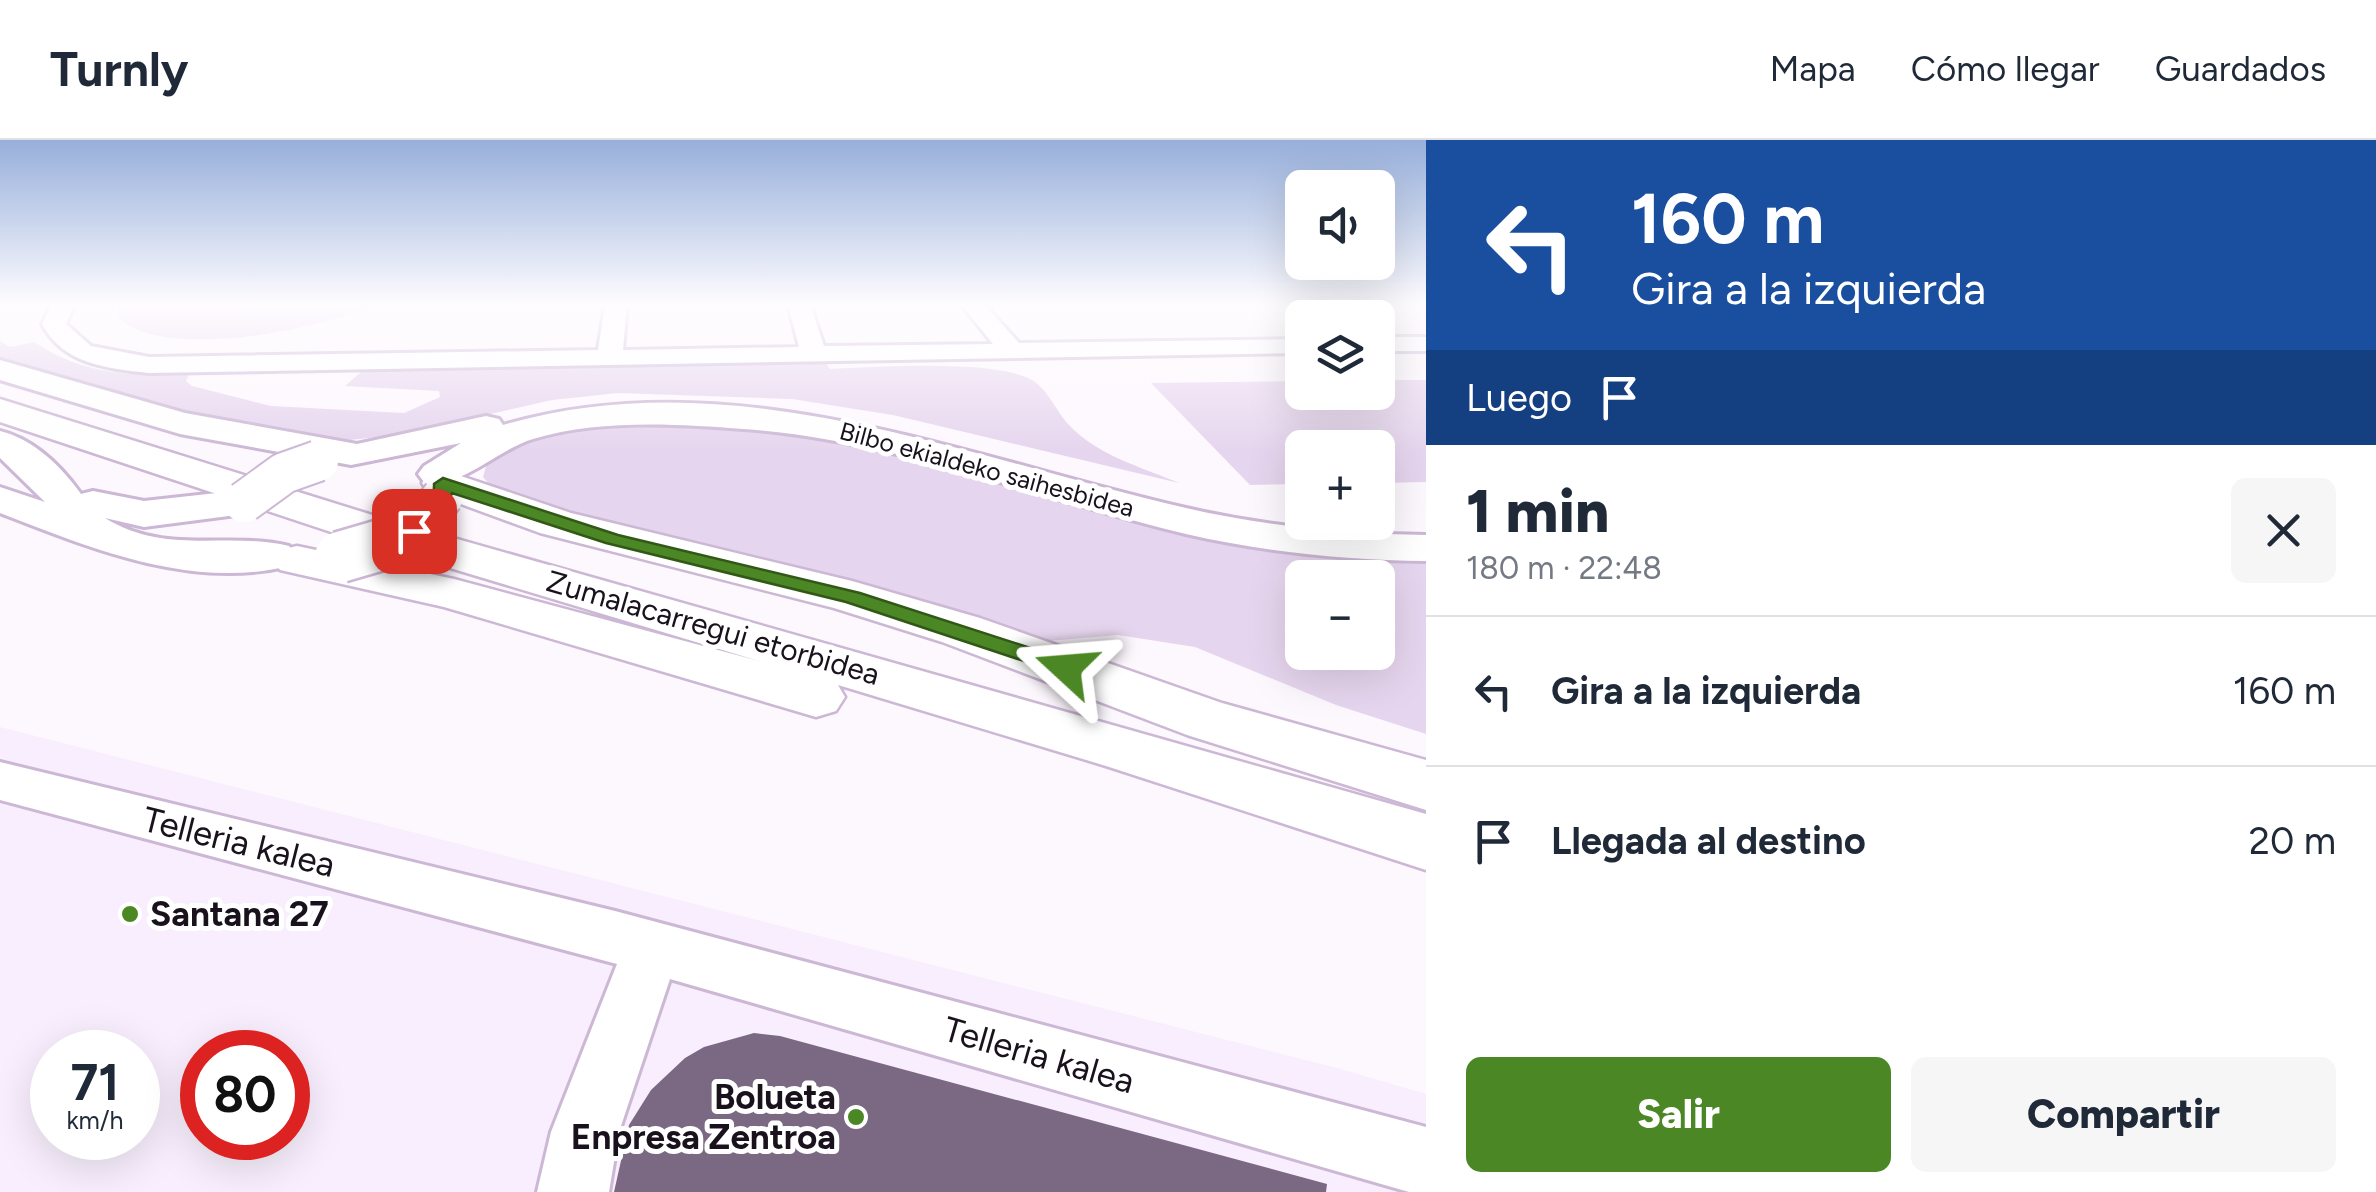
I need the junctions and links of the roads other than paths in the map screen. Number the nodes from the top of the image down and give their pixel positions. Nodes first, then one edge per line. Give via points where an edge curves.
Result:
1 (84, 353) edge
2 (611, 353) edge
3 (908, 353) edge
4 (814, 355) joint
5 (610, 358) junction
6 (0, 370) edge
7 (0, 387) edge
8 (0, 410) edge
9 (0, 442) edge
10 (345, 456) junction
11 (441, 485) junction
12 (54, 486) junction
13 (0, 499) edge
14 (244, 502) junction
15 (1285, 516) edge
16 (1395, 520) edge
17 (1426, 520) edge
18 (328, 541) junction
19 (122, 543) junction
20 (1426, 548) edge
21 (0, 781) edge
22 (1426, 784) edge
23 (1426, 806) edge
24 (1426, 842) edge
25 (1426, 873) edge
26 (652, 948) junction
27 (1426, 1162) edge
28 (573, 1192) edge

1 - 5 street via 198,366
2 - 5 street
3 - 4 street
4 - 5 street
6 - 10 main road via 180,424
7 - 18 highway, Zumalacarregui etorbidea via 187,451
8 - 18 highway, Zumalacarregui etorbidea
9 - 12 main road
10 - 11 main road via 410,458
10 - 14 main road, bridge via 284,473
10 - 15 main road, Bilbo ekialdeko saihesbidea via 560,410 744,405 852,418 1210,507
11 - 18 main road, Bilbo ekialdeko saihesbidea, bridge via 435,512 414,531 375,549
11 - 20 main road, Bilbo ekialdeko saihesbidea via 503,437 555,424 642,415 743,417 861,432 1219,528
11 - 22 highway via 556,523 961,630 1208,720
12 - 14 main road via 105,508 144,514
12 - 19 main road via 83,523
13 - 19 main road
14 - 18 main road via 238,534 254,550
16 - 17 main road
18 - 19 main road, Bilbo ekialdeko saihesbidea via 235,558
18 - 23 highway, Zumalacarregui etorbidea via 1324,776
18 - 24 highway, Zumalacarregui etorbidea via 1022,718
18 - 25 highway via 454,594 1065,764
21 - 26 street, Telleria kalea
26 - 27 street, Telleria kalea
26 - 28 street via 584,1132

